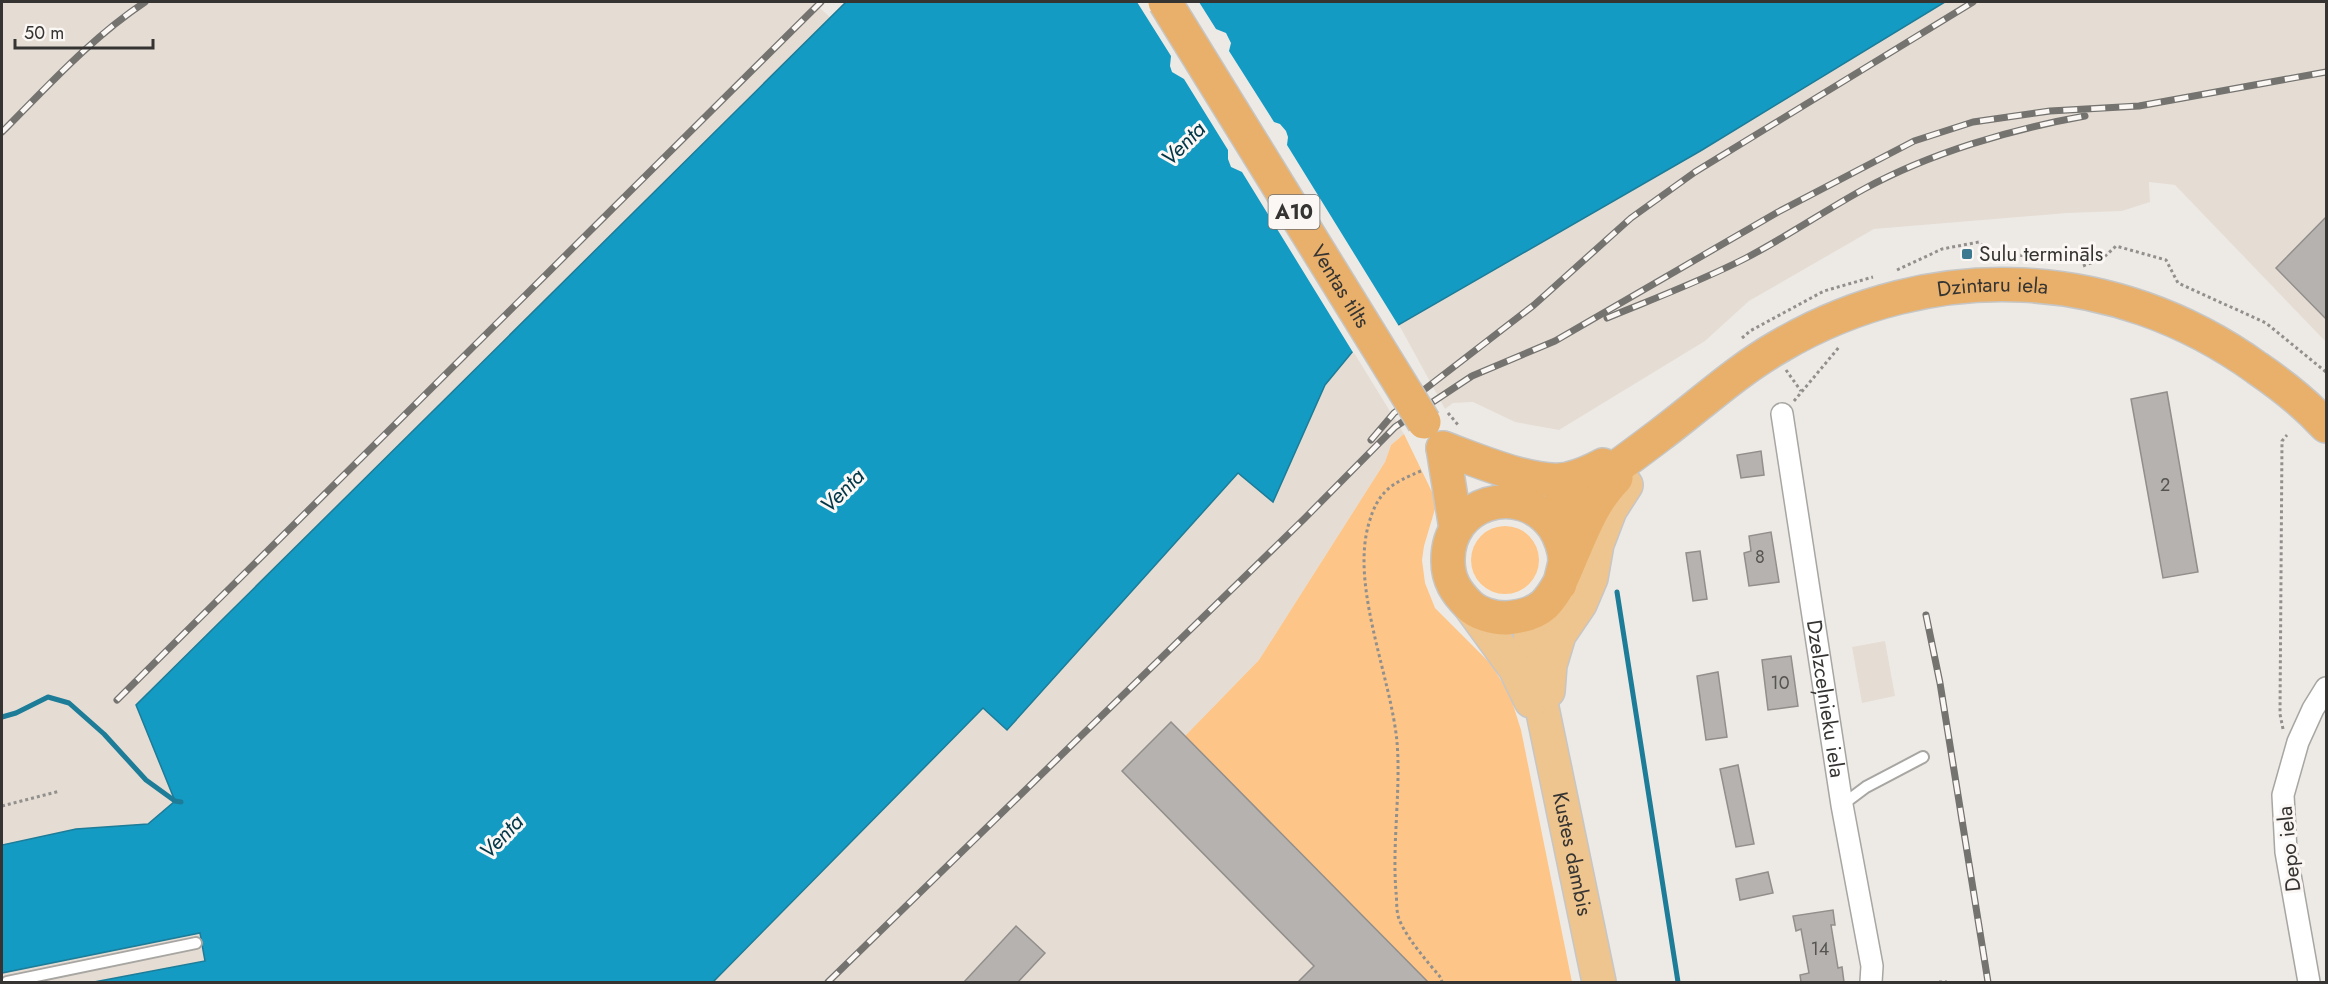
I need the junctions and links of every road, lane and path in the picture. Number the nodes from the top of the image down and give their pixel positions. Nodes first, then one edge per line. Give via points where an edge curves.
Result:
1 (1165, 2) edge
2 (1841, 345) dead end
3 (1785, 368) dead end
4 (1802, 392) junction
5 (1782, 414) joint
6 (2324, 422) edge
7 (1660, 435) junction
8 (2286, 435) dead end
9 (1431, 446) junction
10 (1510, 501) junction
11 (1545, 516) junction
12 (1455, 529) junction
13 (1552, 595) junction
14 (1472, 609) junction
15 (2326, 688) edge
16 (1544, 726) junction
17 (2285, 738) dead end
18 (1923, 757) dead end
19 (60, 791) dead end
20 (1842, 805) junction
21 (2, 806) edge
22 (196, 943) dead end
23 (7, 982) edge
24 (1442, 982) edge
25 (1599, 982) edge
26 (1871, 982) edge
27 (1939, 982) edge
28 (1947, 982) edge
29 (2309, 982) edge

1 - 9 highway, Ventas tilts / A10, bridge
2 - 4 path
3 - 4 path
4 - 5 path
5 - 20 street, Dzelzceļnieku iela
6 - 7 highway, Dzintaru iela via 2238,354 2161,314 2077,291 1983,285 1902,296 1821,324 1739,372
7 - 9 highway via 1592,471 1567,479 1542,479 1496,468
7 - 11 highway
7 - 13 highway via 1601,495
7 - 16 main road via 1610,510 1597,544 1591,578 1580,604 1559,635 1550,665
8 - 17 path via 2282,441 2280,714
9 - 10 highway, A10
9 - 12 highway, A10
9 - 24 path via 1379,498 1368,523 1364,555 1368,599 1397,742 1398,918
10 - 11 highway, A10 via 1529,505
10 - 12 highway via 1479,508
11 - 13 highway via 1560,536 1565,560
12 - 14 highway, A10 via 1448,550 1448,572 1456,593
13 - 14 highway via 1521,617 1496,618
13 - 16 main road via 1530,633
14 - 16 main road via 1515,668
15 - 29 street, Depo iela via 2298,742 2283,795 2286,852
16 - 25 main road, Kustes dambis
18 - 20 lane via 1866,787
19 - 21 path
20 - 26 street, Dzelzceļnieku iela via 1872,966
22 - 23 lane
27 - 28 path

